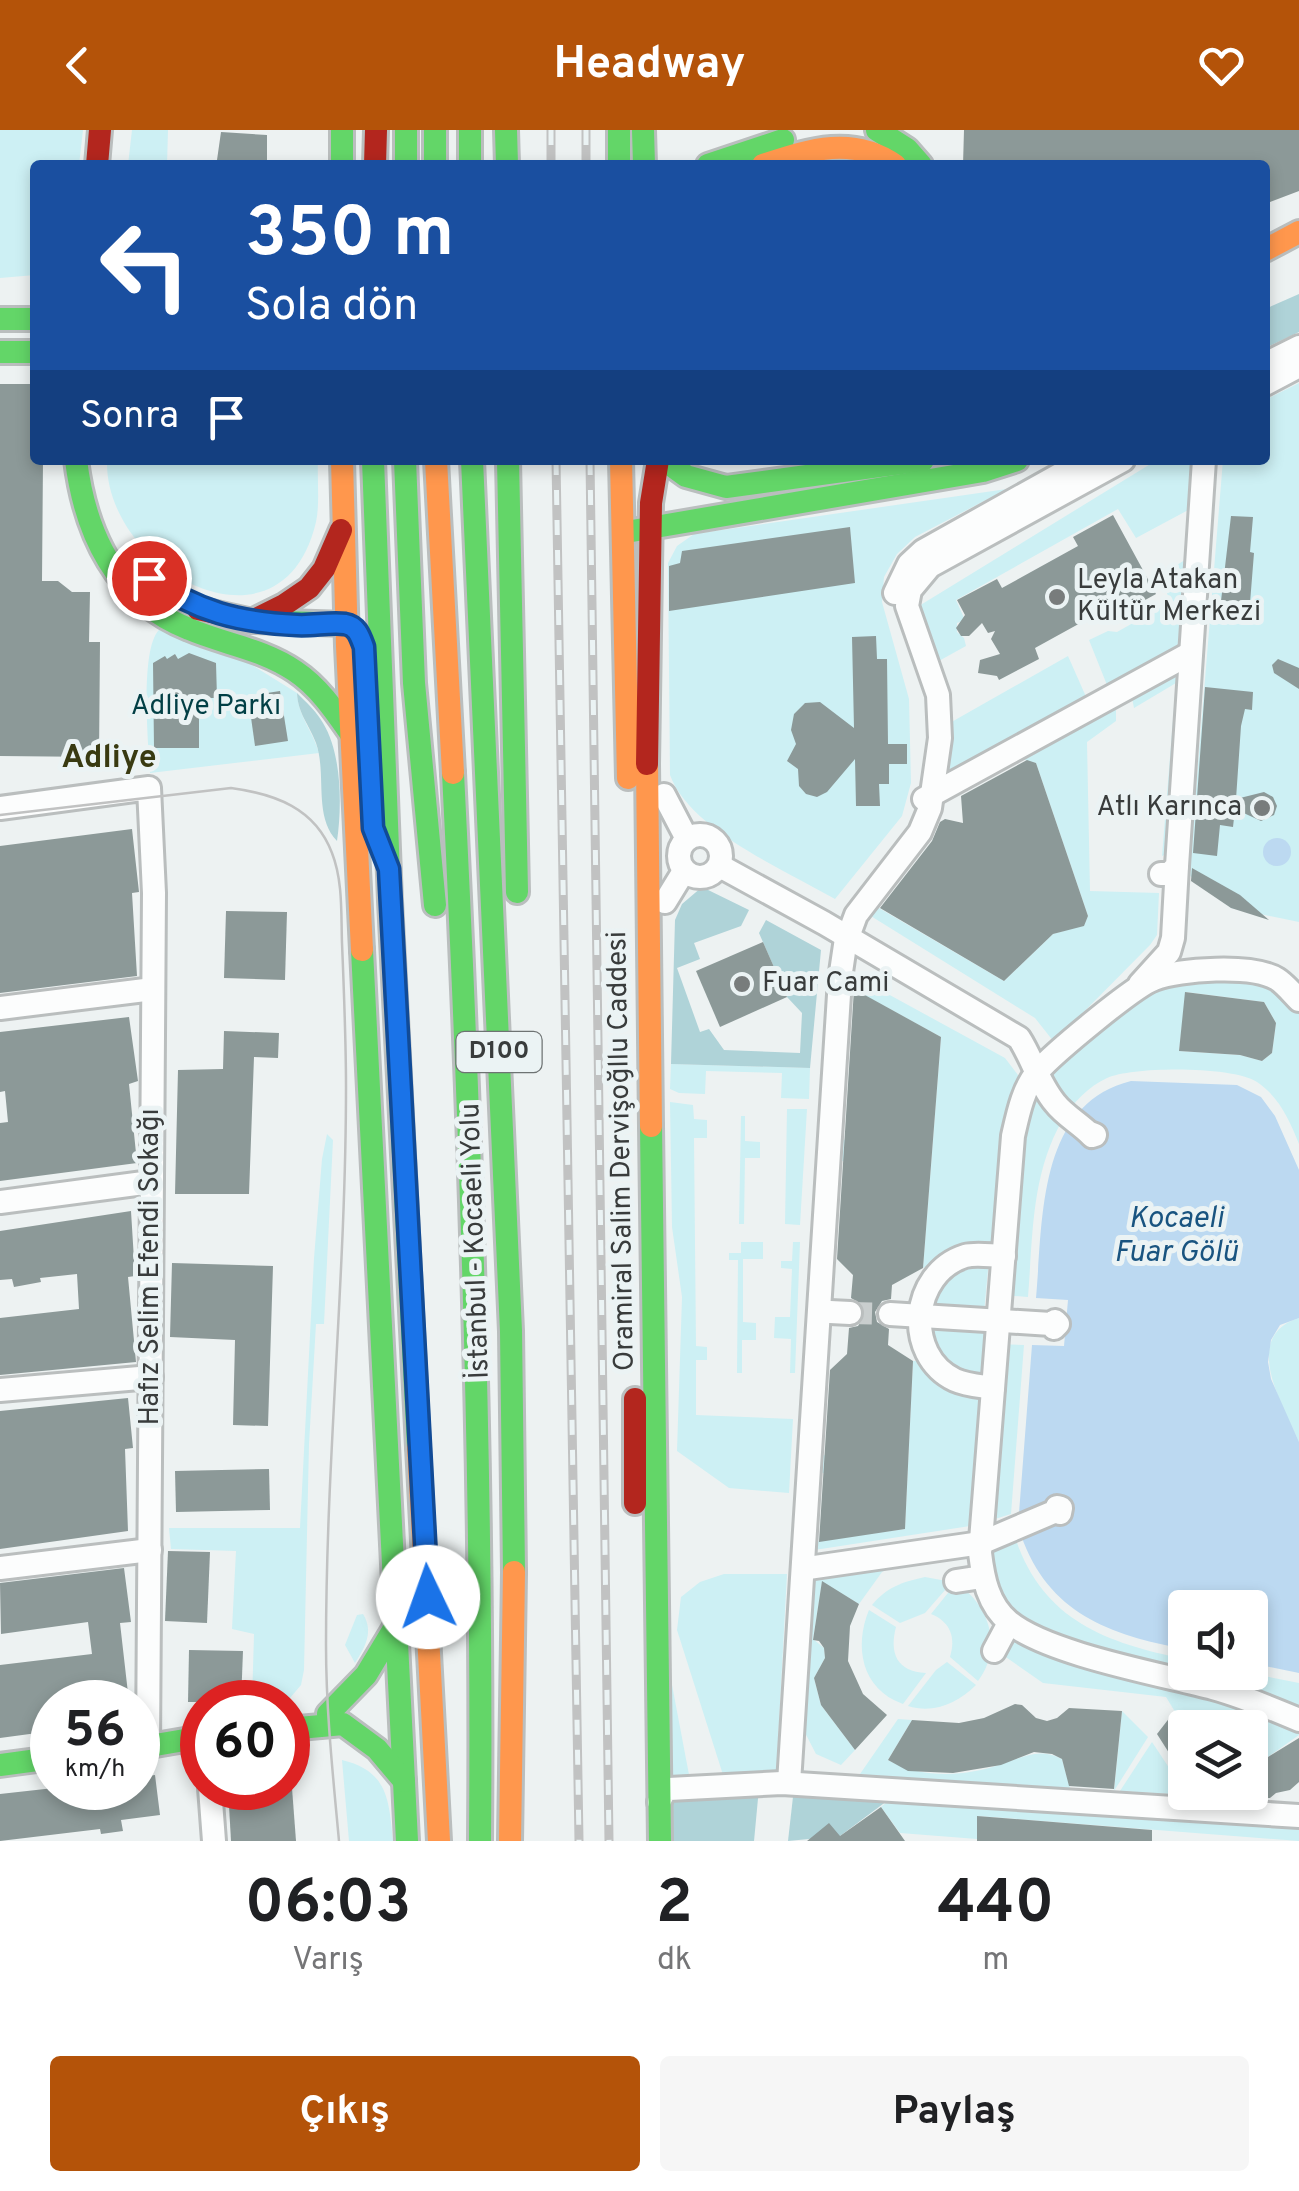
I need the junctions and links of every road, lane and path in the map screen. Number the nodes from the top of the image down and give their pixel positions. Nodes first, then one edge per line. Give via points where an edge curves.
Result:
1 (100, 130) edge
2 (118, 130) edge
3 (342, 130) edge
4 (376, 130) edge
5 (406, 130) edge
6 (435, 130) edge
7 (470, 130) edge
8 (506, 130) edge
9 (619, 130) edge
10 (642, 130) edge
11 (877, 130) edge
12 (821, 137) edge
13 (97, 160) edge
14 (115, 160) edge
15 (342, 160) edge
16 (375, 160) edge
17 (406, 160) edge
18 (434, 160) edge
19 (470, 160) edge
20 (506, 160) edge
21 (619, 160) edge
22 (644, 160) edge
23 (728, 160) edge
24 (773, 160) edge
25 (888, 160) edge
26 (916, 160) edge
27 (1299, 232) edge
28 (1270, 247) edge
29 (1299, 258) edge
30 (1270, 272) edge
31 (0, 319) edge
32 (30, 319) edge
33 (1299, 348) edge
34 (0, 352) edge
35 (30, 352) edge
36 (1270, 362) edge
37 (1299, 366) edge
38 (1270, 381) edge
39 (76, 465) edge
40 (97, 465) edge
41 (342, 465) edge
42 (374, 465) edge
43 (406, 465) edge
44 (436, 465) edge
45 (472, 465) edge
46 (508, 465) edge
47 (621, 465) edge
48 (660, 465) edge
49 (669, 465) edge
50 (888, 465) edge
51 (1002, 465) edge
52 (1077, 465) edge
53 (1113, 465) edge
54 (1204, 465) edge
55 (726, 488) junction
56 (651, 503) junction
57 (622, 508) junction
58 (343, 524) junction
59 (651, 529) junction
60 (623, 533) junction
61 (252, 621) junction
62 (379, 624) junction
63 (352, 639) junction
64 (231, 641) junction
65 (1191, 652) junction
66 (351, 734) junction
67 (664, 795) dead end
68 (927, 798) junction
69 (0, 808) edge
70 (687, 840) junction
71 (720, 866) junction
72 (389, 869) junction
73 (684, 871) junction
74 (664, 902) dead end
75 (517, 909) dead end
76 (842, 933) junction
77 (517, 948) dead end
78 (1289, 977) edge
79 (1138, 987) junction
80 (153, 989) junction
81 (1299, 1000) edge
82 (0, 1008) edge
83 (1038, 1071) junction
84 (1090, 1132) dead end
85 (473, 1167) junction
86 (151, 1182) junction
87 (0, 1202) edge
88 (823, 1238) junction
89 (1004, 1256) junction
90 (890, 1314) tunnel mouth
91 (921, 1316) junction
92 (998, 1320) junction
93 (1051, 1324) dead end
94 (511, 1330) junction
95 (478, 1337) junction
96 (150, 1377) junction
97 (814, 1388) junction
98 (993, 1388) junction
99 (0, 1390) edge
100 (454, 1452) dead end
101 (1056, 1511) dead end
102 (980, 1543) junction
103 (150, 1550) junction
104 (0, 1568) edge
105 (808, 1568) dead end
106 (982, 1577) junction
107 (956, 1580) dead end
108 (458, 1620) dead end
109 (398, 1622) junction
110 (1010, 1623) junction
111 (994, 1651) dead end
112 (145, 1680) edge
113 (480, 1702) junction
114 (382, 1710) junction
115 (328, 1714) junction
116 (310, 1717) edge
117 (1299, 1720) edge
118 (310, 1728) edge
119 (512, 1752) junction
120 (30, 1761) edge
121 (0, 1764) edge
122 (404, 1781) junction
123 (785, 1783) junction
124 (659, 1802) junction
125 (212, 1810) edge
126 (1299, 1816) edge
127 (214, 1841) edge
128 (407, 1841) edge
129 (427, 1841) edge
130 (440, 1841) edge
131 (480, 1841) edge
132 (510, 1841) edge
133 (519, 1841) edge
134 (639, 1841) edge
135 (660, 1841) edge

1 - 13 main road
2 - 14 main road
3 - 15 main road
4 - 16 main road
5 - 17 main road
6 - 18 main road
7 - 19 main road
8 - 20 main road
9 - 21 main road
10 - 22 main road
11 - 26 main road
12 - 23 main road
12 - 24 main road
12 - 25 main road via 871,149
27 - 28 main road
29 - 30 main road
31 - 32 main road
33 - 36 street
34 - 35 main road
37 - 38 street
39 - 64 main road via 88,527 120,582 186,628
40 - 61 main road via 111,528 149,578 200,610
41 - 58 main road
42 - 62 main road
43 - 85 main road via 424,814
44 - 85 main road, D100
45 - 94 main road, İstanbul - Kocaeli Yolu / D100
46 - 75 main road
47 - 57 main road, Oramiral Salim Dervişoğllu Caddesi
48 - 56 main road, Oramiral Salim Dervişoğllu Caddesi
49 - 55 main road
50 - 55 main road
51 - 59 main road
52 - 68 street via 922,552 900,579 894,599 898,622 926,721
53 - 68 street via 930,566 910,590 911,622 938,696 940,738
54 - 65 street
55 - 56 main road
56 - 57 main road
56 - 59 main road, Oramiral Salim Dervişoğllu Caddesi
57 - 60 main road, Oramiral Salim Dervişoğllu Caddesi
58 - 61 main road via 308,588
58 - 63 main road
59 - 60 main road
59 - 124 main road, Oramiral Salim Dervişoğllu Caddesi
60 - 134 main road, Oramiral Salim Dervişoğllu Caddesi
61 - 63 main road
62 - 63 main road via 376,640
62 - 72 main road
63 - 64 main road
63 - 66 main road
63 - 72 main road via 373,828
64 - 66 main road via 297,672
65 - 68 street
65 - 79 street via 1169,870 1174,938
66 - 109 main road
67 - 70 street
68 - 76 street via 920,832
69 - 80 street, Hafız Selim Efendi Sokağı via 149,788
70 - 71 street via 714,840
70 - 73 street via 679,858
71 - 73 street via 703,878
71 - 76 street
72 - 130 main road
73 - 74 street
76 - 83 street via 1019,1038
76 - 88 street
76 - 123 street via 828,960
77 - 94 main road
78 - 79 street via 1185,972
78 - 81 street
79 - 83 street
80 - 82 street
80 - 86 street, Hafız Selim Efendi Sokağı
83 - 84 street via 1052,1100
83 - 89 street via 1013,1136
85 - 95 main road, D100
86 - 87 street
86 - 96 street, Hafız Selim Efendi Sokağı
88 - 97 street
88 - 97 street via 840,1312
89 - 91 street via 970,1254 953,1261 927,1287
89 - 92 street
90 - 91 street
91 - 92 street
91 - 98 street via 930,1360 958,1382
92 - 93 street
92 - 98 street
94 - 119 main road, İstanbul - Kocaeli Yolu / D100
95 - 100 main road via 465,1365
95 - 113 main road, D100
96 - 99 street
96 - 103 street, Hafız Selim Efendi Sokağı
97 - 123 street
98 - 102 street
101 - 102 street
102 - 105 street
102 - 106 street
103 - 104 street
103 - 112 street, Hafız Selim Efendi Sokağı
106 - 107 street
106 - 110 street
108 - 113 main road
109 - 114 main road
109 - 115 main road via 364,1682
110 - 111 street
110 - 117 street via 1050,1643 1214,1688
113 - 131 main road, D100
114 - 115 main road
114 - 122 main road
114 - 129 main road via 411,1717 423,1740
115 - 116 main road
118 - 122 main road via 343,1724
119 - 132 main road, İstanbul - Kocaeli Yolu
119 - 133 main road
120 - 121 main road
122 - 128 main road
123 - 124 street via 669,1789
123 - 126 street
124 - 135 main road, Oramiral Salim Dervişoğllu Caddesi
125 - 127 street

